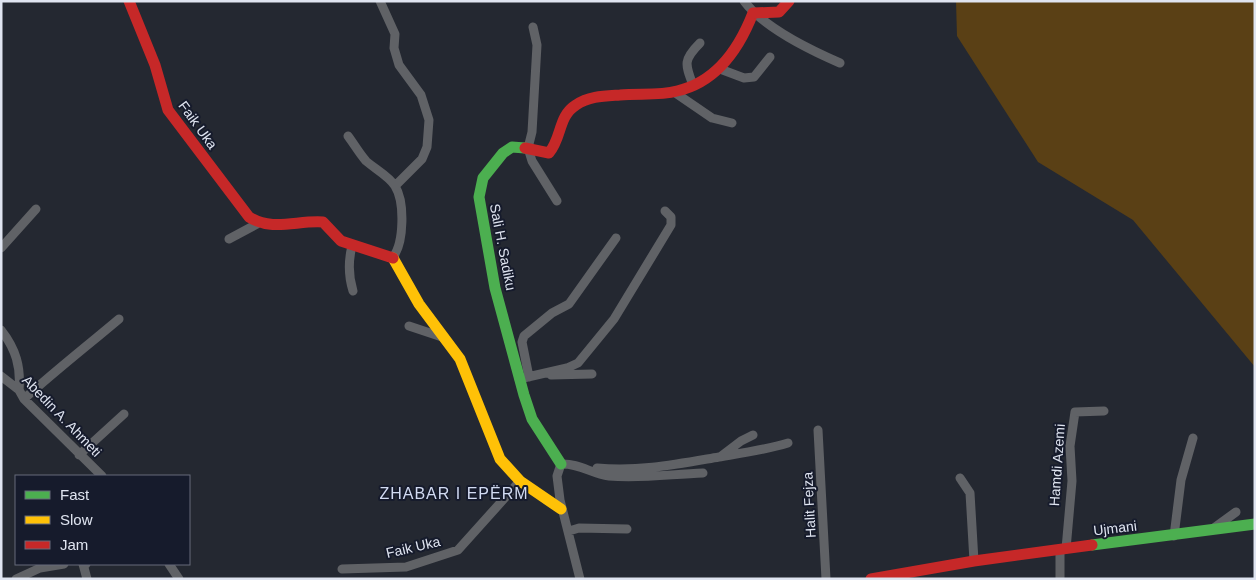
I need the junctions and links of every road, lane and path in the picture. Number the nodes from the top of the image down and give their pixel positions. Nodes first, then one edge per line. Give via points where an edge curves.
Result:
1 (129, 1) edge
2 (380, 1) edge
3 (744, 1) edge
4 (789, 1) edge
5 (753, 13) junction
6 (533, 27) dead end
7 (700, 43) dead end
8 (770, 57) dead end
9 (840, 63) dead end
10 (720, 69) junction
11 (693, 85) junction
12 (674, 92) junction
13 (732, 123) dead end
14 (348, 136) dead end
15 (528, 148) junction
16 (395, 186) junction
17 (558, 201) dead end
18 (36, 209) dead end
19 (665, 211) dead end
20 (257, 224) junction
21 (616, 238) dead end
22 (229, 239) dead end
23 (352, 246) junction
24 (1, 248) edge
25 (394, 257) junction
26 (353, 291) dead end
27 (119, 318) dead end
28 (410, 326) dead end
29 (1, 330) edge
30 (445, 338) junction
31 (546, 373) junction
32 (592, 374) dead end
33 (1, 376) edge
34 (524, 378) junction
35 (19, 390) junction
36 (24, 399) junction
37 (1104, 411) dead end
38 (124, 414) dead end
39 (818, 430) dead end
40 (753, 435) dead end
41 (1193, 438) dead end
42 (788, 443) dead end
43 (79, 454) junction
44 (720, 457) junction
45 (561, 464) junction
46 (584, 467) junction
47 (703, 473) dead end
48 (101, 475) edge
49 (960, 478) dead end
50 (520, 481) junction
51 (562, 509) junction
52 (1236, 512) dead end
53 (1255, 524) edge
54 (627, 529) dead end
55 (1214, 530) junction
56 (569, 531) junction
57 (1174, 536) junction
58 (1063, 549) junction
59 (974, 561) junction
60 (58, 565) edge
61 (85, 565) edge
62 (170, 565) edge
63 (342, 569) dead end
64 (16, 579) edge
65 (87, 579) edge
66 (179, 579) edge
67 (580, 579) edge
68 (826, 579) edge
69 (871, 579) edge
70 (1060, 579) edge

1 - 20 street, Faik Uka via 155,65 168,110
2 - 16 street via 395,34 394,48 399,65 421,95 429,120 427,147 422,158
3 - 5 street
4 - 5 street via 785,9 773,15
5 - 9 street via 815,52
5 - 10 street, Sali H. Sadiku via 743,39
6 - 15 street via 537,45 532,132
7 - 11 street via 690,53 686,65
8 - 10 street via 754,77 744,78
10 - 11 street, Sali H. Sadiku
11 - 12 street, Sali H. Sadiku
12 - 13 street via 712,118
12 - 15 street, Sali H. Sadiku via 599,96 580,102 565,113 555,148 549,153
14 - 16 street via 366,161
15 - 17 street via 532,161
15 - 34 street, Sali H. Sadiku via 512,147 504,152 483,178 479,198 495,288
16 - 25 street via 402,234
18 - 24 street
19 - 31 street via 671,217 671,225 614,319 578,363
20 - 22 street
20 - 23 street via 268,227 302,221 323,222 341,241
21 - 34 street, Sali H. Sadiku via 569,304 552,313 524,336
23 - 25 street
23 - 26 street via 348,262
25 - 30 street via 403,278
27 - 36 street
28 - 30 street
29 - 35 street via 18,361
30 - 50 street via 460,359 495,450
31 - 32 street via 554,376
31 - 34 street
33 - 35 street, Abedin A. Ahmeti
34 - 45 street, Sali H. Sadiku via 532,419
35 - 36 street, Abedin A. Ahmeti
36 - 43 street, Abedin A. Ahmeti
37 - 58 street, Hamdi Azemi via 1076,412 1070,446 1072,481
38 - 43 street
39 - 68 street, Halit Fejza
40 - 44 street
41 - 57 street via 1181,480
42 - 44 street
43 - 48 street, Abedin A. Ahmeti
44 - 46 street via 627,470
45 - 46 street
45 - 51 street via 557,476
46 - 47 street via 593,473 622,477
49 - 59 street via 970,493
50 - 51 street
50 - 63 street, Faik Uka via 458,550 406,567
51 - 56 street
52 - 55 street via 1217,524
53 - 55 street, Ujmani
54 - 56 street via 579,528
55 - 57 street, Ujmani
56 - 67 street
57 - 58 street, Ujmani
58 - 59 street, Ujmani
58 - 70 street
59 - 69 street, Ujmani
60 - 64 street via 40,568
61 - 65 street
62 - 66 street

